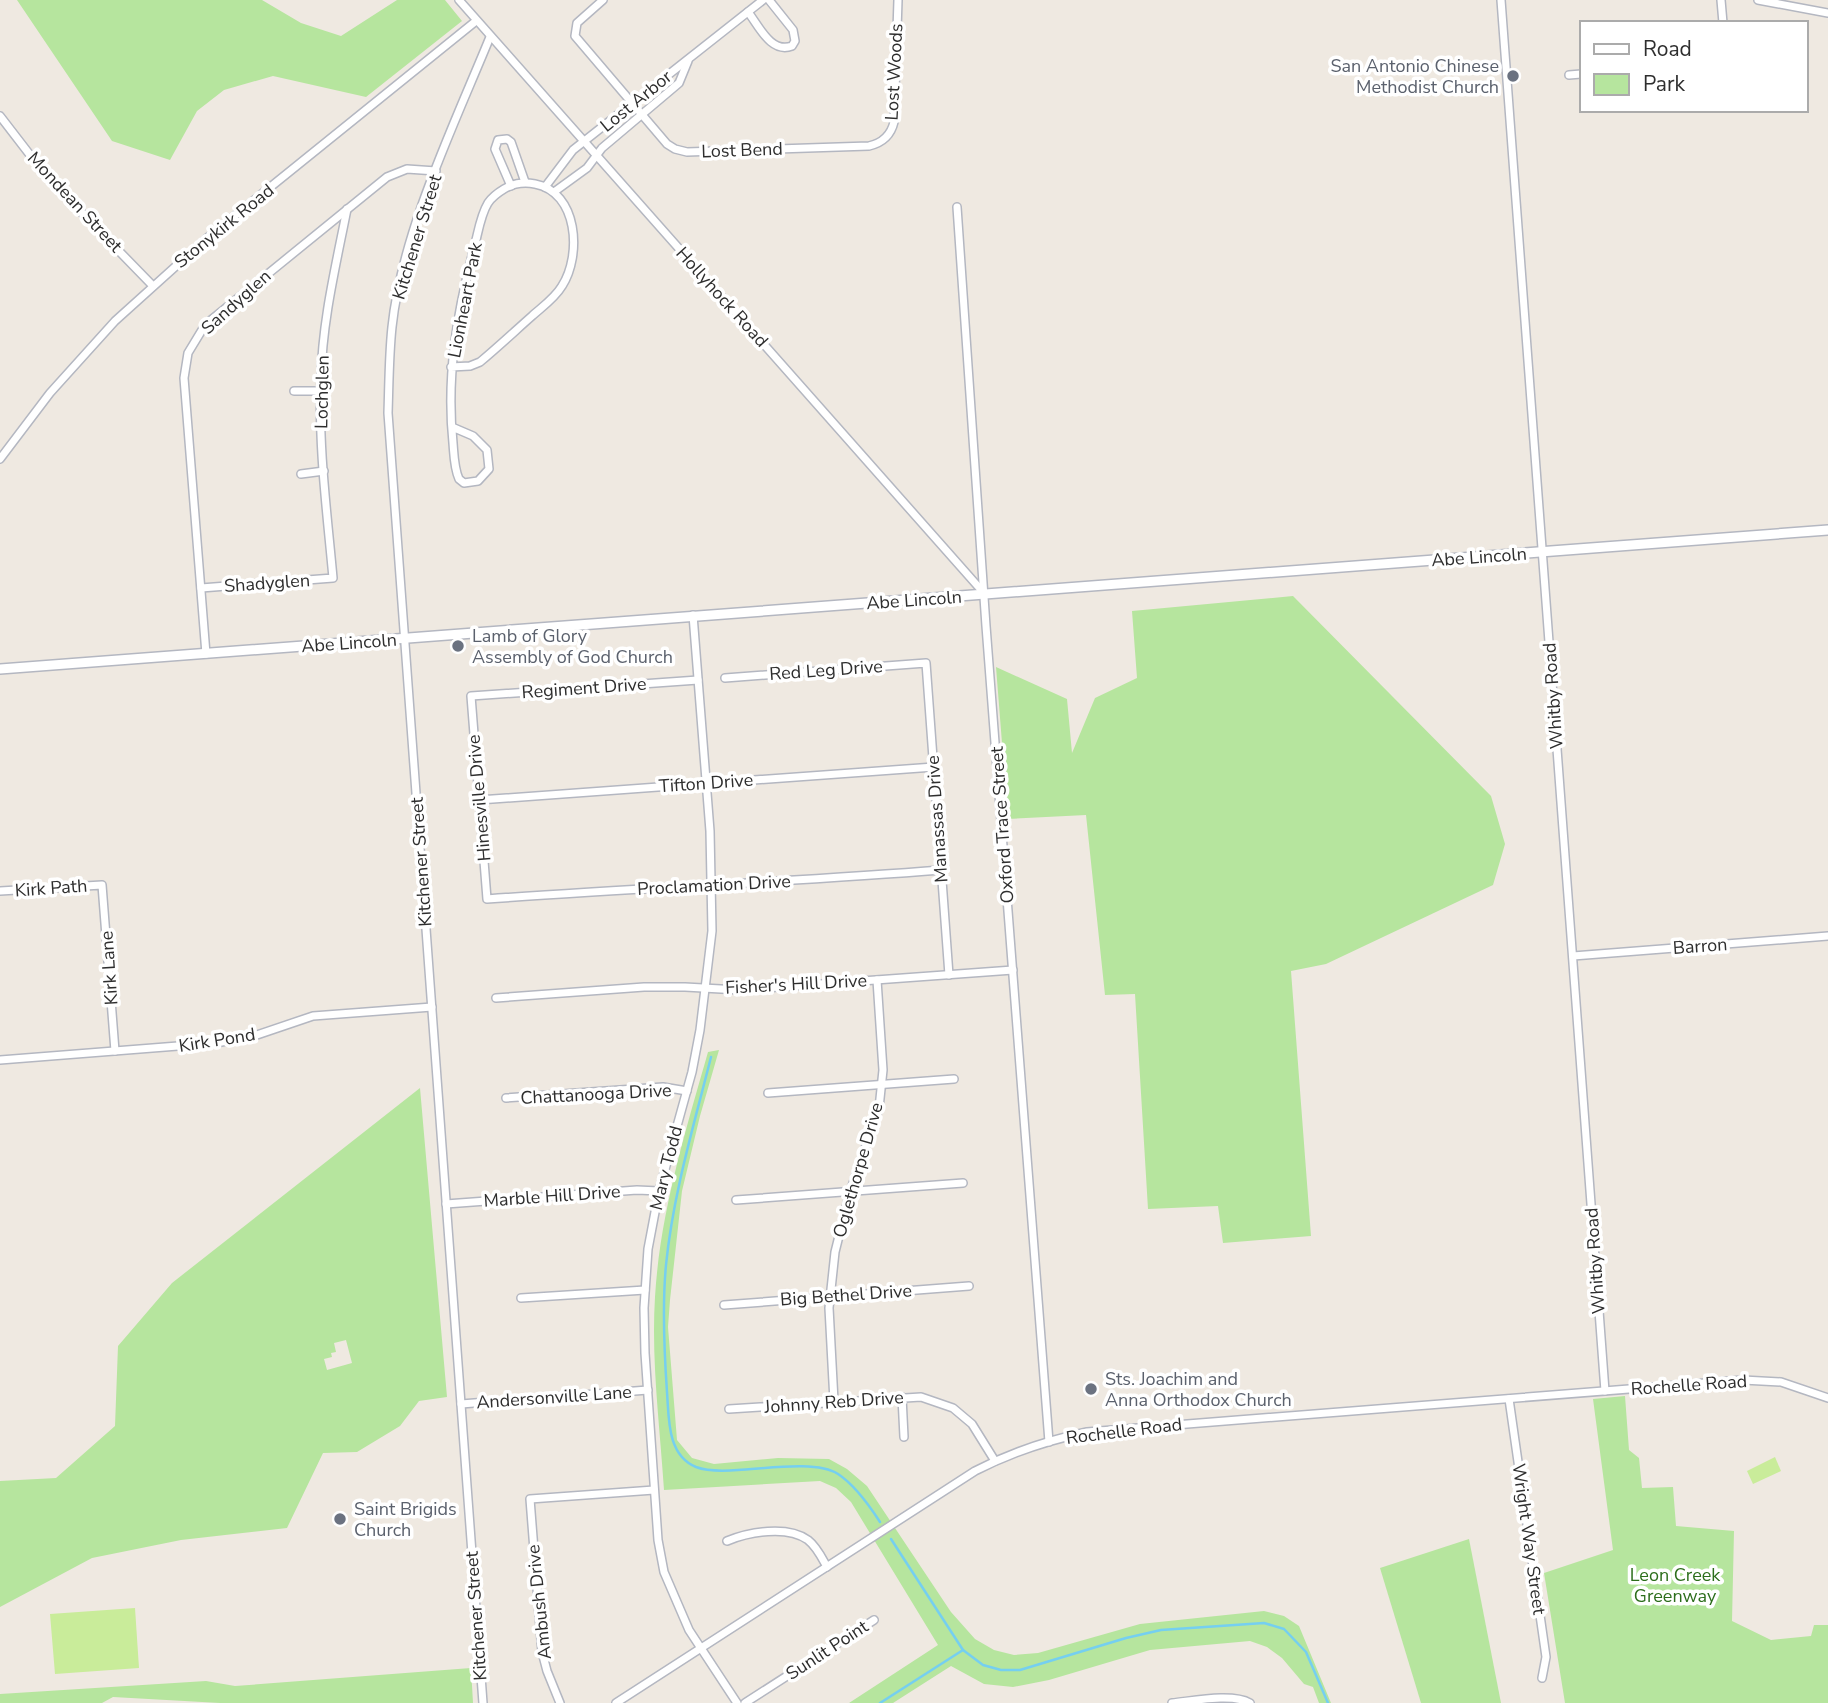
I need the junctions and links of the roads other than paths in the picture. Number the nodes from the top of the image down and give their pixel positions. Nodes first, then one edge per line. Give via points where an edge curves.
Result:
1 (459, 0) edge
2 (603, 0) edge
3 (763, 0) edge
4 (769, 0) edge
5 (898, 0) edge
6 (1501, 0) edge
7 (1721, 0) edge
8 (1758, 0) edge
9 (748, 12) junction
10 (1828, 13) edge
11 (476, 21) junction
12 (1723, 21) edge
13 (491, 37) junction
14 (689, 61) junction
15 (1580, 74) edge
16 (1569, 75) dead end
17 (632, 104) junction
18 (642, 115) junction
19 (0, 116) edge
20 (883, 140) joint
21 (584, 143) junction
22 (596, 156) junction
23 (517, 158) junction
24 (501, 163) junction
25 (559, 168) junction
26 (436, 171) junction
27 (569, 179) junction
28 (525, 182) junction
29 (511, 186) junction
30 (545, 187) junction
31 (554, 192) junction
32 (957, 207) dead end
33 (347, 209) junction
34 (153, 286) junction
35 (451, 367) junction
36 (294, 391) dead end
37 (321, 391) junction
38 (452, 427) junction
39 (0, 459) edge
40 (324, 471) junction
41 (301, 474) dead end
42 (1828, 530) edge
43 (1542, 552) junction
44 (332, 578) joint
45 (201, 588) junction
46 (985, 594) junction
47 (693, 615) junction
48 (405, 639) junction
49 (206, 654) junction
50 (926, 663) joint
51 (0, 669) edge
52 (725, 678) dead end
53 (698, 680) junction
54 (471, 696) joint
55 (934, 768) junction
56 (706, 783) junction
57 (479, 800) junction
58 (941, 870) junction
59 (102, 885) joint
60 (712, 886) junction
61 (0, 891) edge
62 (487, 899) joint
63 (1828, 936) edge
64 (1573, 956) junction
65 (1013, 970) junction
66 (949, 975) junction
67 (877, 980) junction
68 (706, 988) junction
69 (496, 998) dead end
70 (432, 1007) junction
71 (115, 1051) junction
72 (0, 1060) edge
73 (954, 1079) dead end
74 (881, 1084) junction
75 (687, 1091) junction
76 (768, 1093) dead end
77 (506, 1098) dead end
78 (963, 1182) dead end
79 (659, 1191) junction
80 (850, 1192) junction
81 (736, 1199) dead end
82 (446, 1204) junction
83 (969, 1286) dead end
84 (645, 1290) junction
85 (830, 1296) junction
86 (521, 1298) dead end
87 (724, 1305) dead end
88 (648, 1390) junction
89 (1605, 1391) junction
90 (902, 1396) junction
91 (1828, 1398) edge
92 (1509, 1399) junction
93 (834, 1401) junction
94 (461, 1404) junction
95 (729, 1409) dead end
96 (904, 1437) dead end
97 (1049, 1442) junction
98 (995, 1461) junction
99 (654, 1490) junction
100 (727, 1541) dead end
101 (827, 1567) junction
102 (874, 1620) dead end
103 (701, 1647) junction
104 (1542, 1678) dead end
105 (483, 1703) edge
106 (560, 1703) edge
107 (615, 1703) edge
108 (737, 1703) edge
109 (745, 1703) edge
110 (1172, 1703) edge
111 (1250, 1703) edge

1 - 11 street, Hollyhock Road
2 - 17 street, Lost Bend via 574,29 577,40
3 - 9 street, Lost Arbor
4 - 9 street via 793,30 792,46 774,46
5 - 20 street, Lost Woods via 894,122
6 - 43 street, Whitby Road
7 - 12 street
8 - 10 street
9 - 14 street, Lost Arbor
11 - 13 street, Hollyhock Road
11 - 34 street, Stonykirk Road
13 - 21 street, Hollyhock Road
13 - 26 street, Kitchener Street
14 - 17 street, Lost Arbor
14 - 18 street, Lost Arbor via 678,83
15 - 16 street
17 - 18 street, Lost Bend
17 - 21 street, Lost Arbor
18 - 20 street, Lost Bend via 667,144 687,152 869,146
18 - 22 street, Lost Arbor
19 - 34 street, Mondean Street via 47,177
21 - 22 street, Hollyhock Road
21 - 25 street, Lost Arbor
22 - 27 street, Lost Arbor
22 - 46 street, Hollyhock Road
23 - 24 street
23 - 24 street via 511,142 498,140 495,149
23 - 28 street
24 - 29 street
25 - 27 street
25 - 30 street, Lost Arbor
26 - 33 street, Sandyglen via 394,173
26 - 48 street, Kitchener Street via 403,268 392,326 389,441
27 - 31 street, Lost Arbor
28 - 29 street, Lionheart Park
28 - 30 street, Lionheart Park
29 - 35 street, Lionheart Park via 489,202 483,215 462,295
30 - 31 street, Lionheart Park
31 - 35 street via 565,206 573,232 570,269 562,287 481,362
32 - 46 street, Oxford Trace Street
33 - 37 street, Lochglen via 324,335
33 - 45 street, Sandyglen via 205,325 188,353 184,387
34 - 39 street, Stonykirk Road via 50,393
35 - 38 street, Lionheart Park
36 - 37 street
37 - 40 street, Lochglen
38 - 38 street, Lionheart Park via 473,436 487,450 489,469 478,481 459,480
40 - 41 street
40 - 44 street, Lochglen
42 - 43 street, Abe Lincoln
43 - 46 street, Abe Lincoln
43 - 64 street, Whitby Road
44 - 45 street, Shadyglen
45 - 49 street, Sandyglen
46 - 47 street, Abe Lincoln
46 - 65 street, Oxford Trace Street
47 - 48 street, Abe Lincoln
47 - 53 street, Mary Todd
48 - 49 street, Abe Lincoln
48 - 70 street, Kitchener Street
49 - 51 street, Abe Lincoln
50 - 52 street, Red Leg Drive
50 - 55 street, Manassas Drive
53 - 54 street, Regiment Drive
53 - 56 street, Mary Todd
54 - 57 street, Hinesville Drive
55 - 56 street, Tifton Drive
55 - 58 street, Manassas Drive
56 - 57 street, Tifton Drive
56 - 60 street, Mary Todd
57 - 62 street, Hinesville Drive
58 - 60 street, Proclamation Drive
58 - 66 street, Manassas Drive
59 - 61 street, Kirk Path
59 - 71 street, Kirk Lane
60 - 62 street, Proclamation Drive
60 - 68 street, Mary Todd
63 - 64 street, Barron
64 - 89 street, Whitby Road
65 - 66 street, Fisher's Hill Drive
65 - 97 street, Oxford Trace Street
66 - 67 street, Fisher's Hill Drive
67 - 68 street, Fisher's Hill Drive via 739,990
67 - 74 street, Oglethorpe Drive
68 - 69 street, Fisher's Hill Drive
68 - 75 street, Mary Todd
70 - 71 street, Kirk Pond via 330,1014 240,1040
70 - 82 street, Kitchener Street
71 - 72 street, Kirk Pond
73 - 74 street
74 - 76 street
74 - 80 street, Oglethorpe Drive via 871,1136
75 - 77 street, Chattanooga Drive via 663,1087
75 - 79 street, Mary Todd
78 - 80 street
79 - 82 street, Marble Hill Drive
79 - 84 street, Mary Todd
80 - 81 street
80 - 85 street, Oglethorpe Drive
82 - 94 street, Kitchener Street
83 - 85 street, Big Bethel Drive
84 - 86 street
84 - 88 street, Mary Todd
85 - 87 street, Big Bethel Drive
85 - 93 street, Oglethorpe Drive
88 - 94 street, Andersonville Lane
88 - 99 street, Mary Todd
89 - 91 street, Rochelle Road via 1760,1380
89 - 92 street, Rochelle Road
90 - 93 street, Johnny Reb Drive
90 - 96 street
90 - 98 street, Johnny Reb Drive via 929,1398 953,1408 972,1424
92 - 97 street, Rochelle Road via 1087,1432
92 - 104 street, Wright Way Street via 1546,1657
93 - 95 street, Johnny Reb Drive
94 - 105 street, Kitchener Street
97 - 98 street, Rochelle Road
98 - 101 street, Rochelle Road
99 - 103 street, Mary Todd via 664,1572 681,1616
99 - 106 street, Ambush Drive via 530,1499 539,1633
100 - 101 street via 744,1535 793,1533 815,1547
101 - 103 street, Rochelle Road
102 - 109 street, Sunlit Point
103 - 107 street, Rochelle Road
103 - 108 street, Mary Todd
110 - 111 street via 1228,1699

